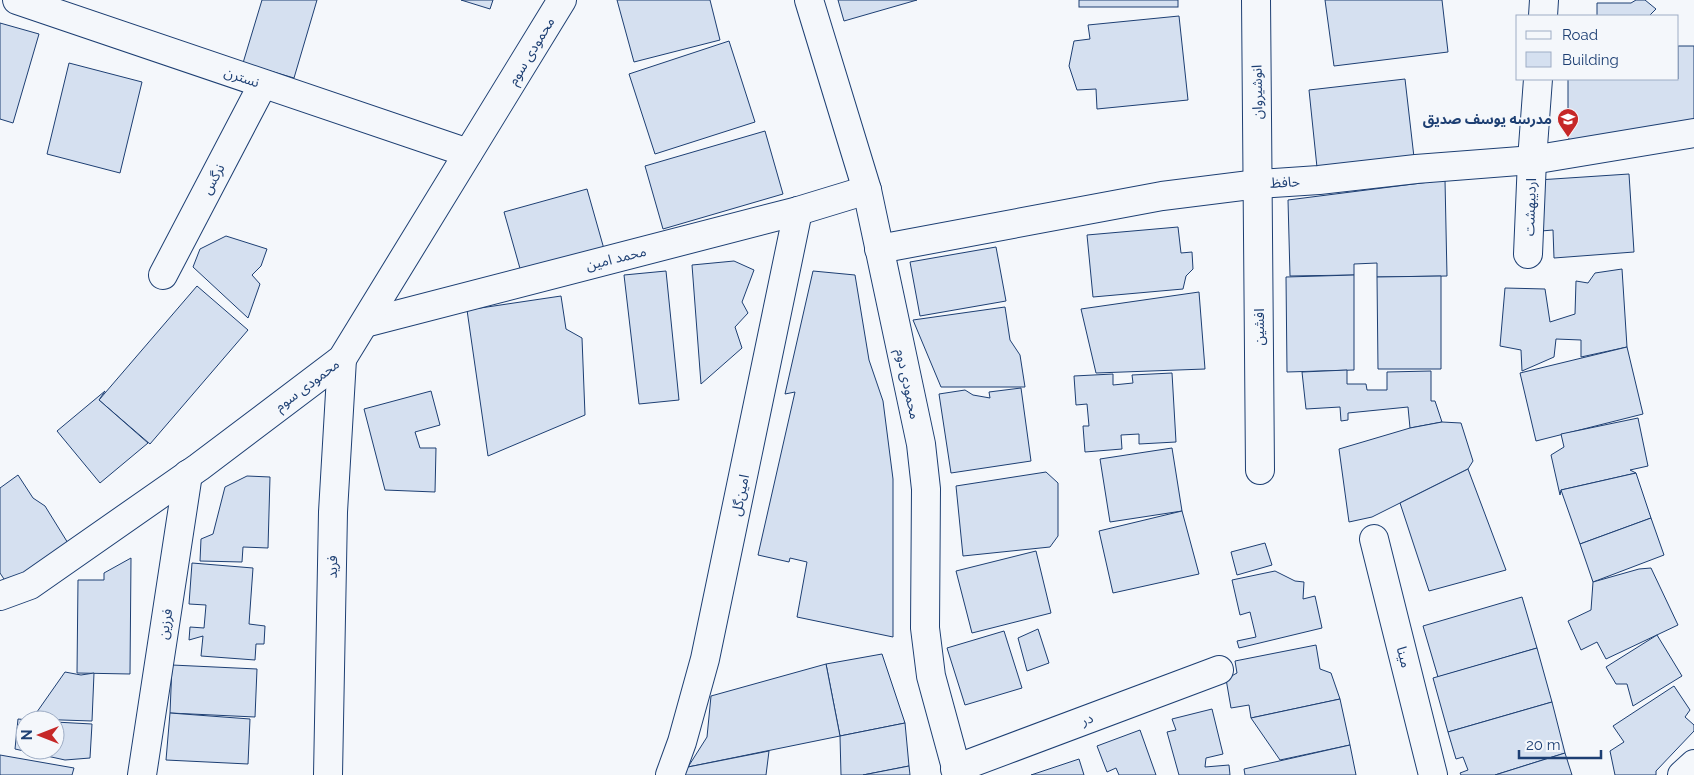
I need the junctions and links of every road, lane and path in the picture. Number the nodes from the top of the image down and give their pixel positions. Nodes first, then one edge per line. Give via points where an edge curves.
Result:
1 (17, 0) edge
2 (562, 0) edge
3 (809, 0) edge
4 (1256, 0) edge
5 (1544, 0) edge
6 (1543, 15) edge
7 (1538, 80) edge
8 (263, 84) junction
9 (1694, 132) edge
10 (468, 153) junction
11 (1532, 160) junction
12 (1258, 184) junction
13 (867, 190) junction
14 (798, 211) junction
15 (879, 249) junction
16 (1528, 254) dead end
17 (163, 275) dead end
18 (365, 323) junction
19 (342, 359) junction
20 (1260, 470) dead end
21 (188, 474) junction
22 (1374, 539) dead end
23 (0, 596) edge
24 (1219, 670) dead end
25 (1694, 764) edge
26 (956, 772) edge
27 (142, 775) edge
28 (328, 775) edge
29 (670, 775) edge
30 (1433, 775) edge
31 (1682, 775) edge

1 - 8 street, نسترن
2 - 10 street, محمودی سوم
3 - 13 street, محمودی دوم
4 - 12 street, انوشیروان
5 - 6 street
7 - 11 street, اردیبهشت
8 - 10 street, نسترن
8 - 17 street, نرگس
9 - 11 street, حافظ
10 - 18 street, محمودی سوم
11 - 12 street, حافظ
11 - 16 street, اردیبهشت
12 - 15 street, حافظ via 1162,196
12 - 20 street, افشین
13 - 14 street, محمد امین
13 - 15 street, محمودی دوم
14 - 18 street, محمد امین
14 - 29 street, امین‌گل via 705,658
15 - 26 street, محمودی دوم via 921,444 926,489 925,628 931,676
18 - 19 street, محمودی سوم
19 - 21 street, محمودی سوم
19 - 28 street, فرید via 333,512
21 - 23 street, محمودی سوم via 30,585
21 - 27 street, فرزین
22 - 30 street, مینا
24 - 26 street, در
25 - 31 street

